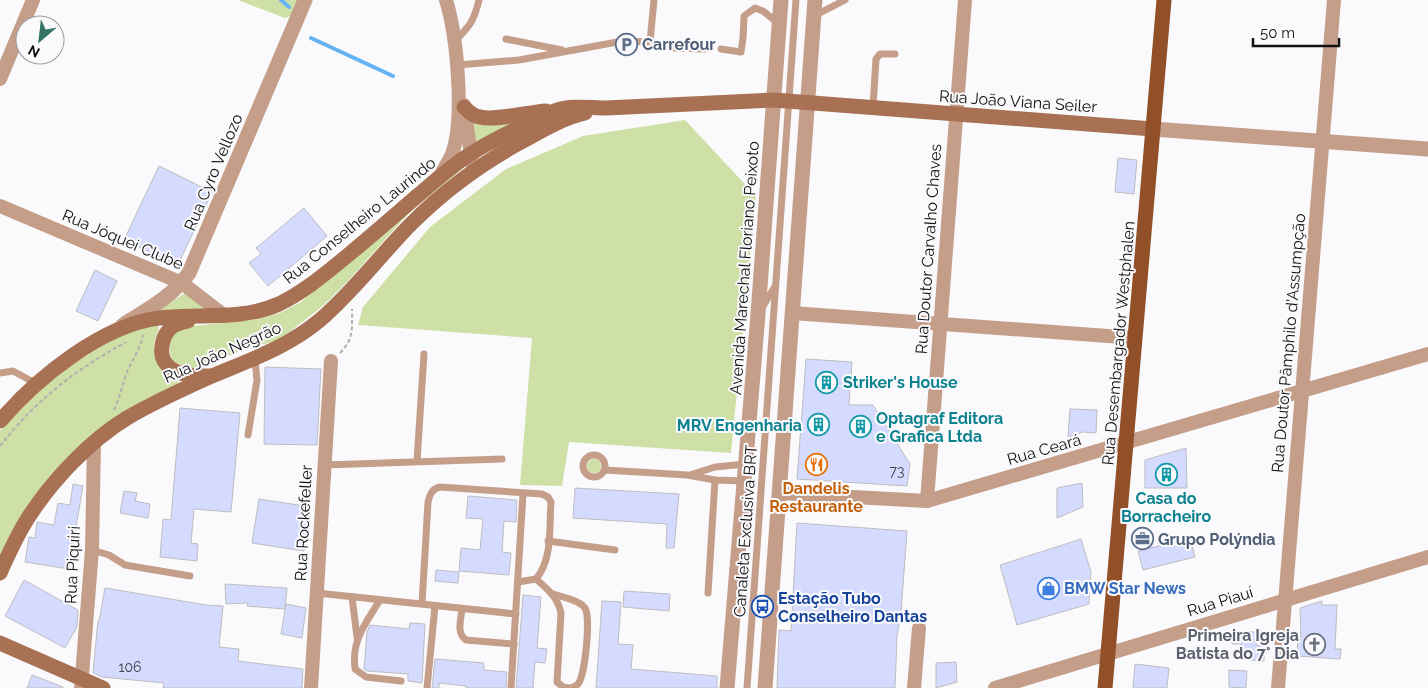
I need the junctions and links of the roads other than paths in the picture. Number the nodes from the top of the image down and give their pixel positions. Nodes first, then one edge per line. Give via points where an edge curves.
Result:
1 (33, 0) edge
2 (305, 0) edge
3 (446, 0) edge
4 (479, 0) edge
5 (654, 0) edge
6 (781, 0) edge
7 (796, 0) edge
8 (815, 0) edge
9 (845, 0) edge
10 (965, 0) edge
11 (1164, 0) edge
12 (1334, 0) edge
13 (814, 16) junction
14 (779, 24) junction
15 (506, 39) dead end
16 (650, 42) junction
17 (453, 43) junction
18 (705, 49) dead end
19 (721, 49) dead end
20 (565, 51) junction
21 (895, 54) dead end
22 (457, 65) junction
23 (0, 79) edge
24 (458, 82) junction
25 (781, 101) junction
26 (807, 103) junction
27 (464, 107) junction
28 (606, 108) junction
29 (873, 108) junction
30 (558, 110) junction
31 (956, 114) junction
32 (1153, 129) junction
33 (1322, 142) junction
34 (1428, 149) edge
35 (471, 154) junction
36 (473, 171) junction
37 (439, 178) junction
38 (0, 206) edge
39 (182, 283) junction
40 (776, 285) junction
41 (792, 313) junction
42 (758, 314) junction
43 (209, 316) junction
44 (225, 316) junction
45 (940, 323) junction
46 (116, 329) junction
47 (1136, 338) junction
48 (424, 354) dead end
49 (1428, 354) edge
50 (255, 360) junction
51 (331, 361) road end
52 (0, 373) edge
53 (214, 376) junction
54 (37, 384) junction
55 (2, 416) edge
56 (248, 435) dead end
57 (94, 443) junction
58 (1127, 443) junction
59 (502, 459) dead end
60 (417, 461) junction
61 (746, 464) junction
62 (324, 465) junction
63 (605, 470) dead end
64 (687, 475) junction
65 (715, 480) junction
66 (744, 481) junction
67 (523, 494) junction
68 (779, 494) junction
69 (927, 501) junction
70 (548, 541) junction
71 (92, 550) junction
72 (615, 550) dead end
73 (1428, 556) edge
74 (0, 573) edge
75 (190, 576) dead end
76 (536, 579) junction
77 (518, 582) junction
78 (317, 593) junction
79 (708, 593) dead end
80 (553, 594) junction
81 (352, 597) junction
82 (1285, 599) junction
83 (380, 600) junction
84 (422, 604) junction
85 (435, 606) junction
86 (462, 609) junction
87 (516, 614) junction
88 (919, 628) dead end
89 (358, 637) junction
90 (0, 643) edge
91 (514, 644) junction
92 (1108, 654) junction
93 (401, 681) dead end
94 (82, 683) edge
95 (103, 688) edge
96 (311, 688) edge
97 (427, 688) edge
98 (511, 688) edge
99 (570, 688) edge
100 (727, 688) edge
101 (747, 688) edge
102 (765, 688) edge
103 (914, 688) edge
104 (995, 688) edge
105 (1105, 688) edge
106 (1278, 688) edge

1 - 23 street
2 - 39 street, Rua Cyro Vellozo
3 - 17 street
4 - 17 lane via 475,18
5 - 16 lane
6 - 14 street, Avenida Marechal Floriano Peixoto
7 - 25 lane, Canaleta Exclusiva BRT
8 - 13 street
9 - 13 lane
10 - 31 street, Rua Doutor Carvalho Chaves
11 - 32 main road, Rua Desembargador Westphalen
12 - 33 street, Rua Doutor Pâmphilo d'Assumpção
13 - 26 street
14 - 19 lane via 755,8 744,16 741,52
14 - 25 street, Avenida Marechal Floriano Peixoto
15 - 20 lane
16 - 18 lane via 674,48
16 - 20 lane via 623,41
17 - 22 street
20 - 22 lane via 519,60
21 - 29 lane via 880,54 876,59
22 - 24 street
24 - 27 street
24 - 37 street via 456,140
25 - 26 main road, Rua João Viana Seiler
25 - 28 main road, Rua João Viana Seiler
25 - 40 lane, Canaleta Exclusiva BRT
25 - 42 street, Avenida Marechal Floriano Peixoto
26 - 29 main road, Rua João Viana Seiler
26 - 41 street
27 - 30 main road via 471,114 489,119
27 - 35 street
28 - 30 main road, Rua João Viana Seiler
28 - 36 main road, Rua João Viana Seiler via 555,124
29 - 31 main road, Rua João Viana Seiler
30 - 35 main road, Rua João Viana Seiler via 502,135
31 - 32 main road, Rua João Viana Seiler
31 - 45 street, Rua Doutor Carvalho Chaves
32 - 33 street, Rua João Viana Seiler
32 - 47 main road, Rua Desembargador Westphalen
33 - 34 street, Rua João Viana Seiler
33 - 82 street, Rua Doutor Pâmphilo d'Assumpção
35 - 36 street
35 - 37 main road, Rua Conselheiro Laurindo
36 - 50 main road, Rua João Negrão via 411,224 320,320 296,338
37 - 44 main road, Rua Conselheiro Laurindo via 298,293 253,312
38 - 39 street, Rua Jóquei Clube
39 - 44 street, Rua Jóquei Clube
39 - 46 street, Rua Cyro Vellozo
40 - 42 lane, Canaleta Exclusiva BRT
40 - 101 lane, Canaleta Exclusiva BRT
41 - 45 street
41 - 68 street
42 - 61 street, Avenida Marechal Floriano Peixoto
43 - 44 main road, Rua Conselheiro Laurindo
43 - 46 main road, Rua Conselheiro Laurindo via 160,318
43 - 53 main road via 172,326 162,344 162,357 176,372
45 - 47 street
45 - 69 street, Rua Doutor Carvalho Chaves
46 - 54 main road, Rua Conselheiro Laurindo
47 - 58 main road, Rua Desembargador Westphalen
48 - 60 lane
49 - 58 street, Rua Ceará
50 - 53 main road, Rua João Negrão
50 - 56 lane via 257,380
51 - 62 street, Rua Rockefeller
52 - 54 lane via 13,371
53 - 57 main road, Rua João Negrão via 158,400
54 - 55 main road, Rua Conselheiro Laurindo
57 - 71 street, Rua Piquiri
57 - 74 main road, Rua João Negrão via 28,518
58 - 69 street, Rua Ceará
58 - 92 main road, Rua Desembargador Westphalen
59 - 60 lane
60 - 62 lane
61 - 64 lane via 715,467
61 - 66 street, Avenida Marechal Floriano Peixoto
62 - 78 street, Rua Rockefeller
63 - 64 lane
64 - 65 lane
65 - 66 lane
65 - 79 lane
66 - 100 street, Avenida Marechal Floriano Peixoto
67 - 70 lane via 542,494 551,502
67 - 77 lane
67 - 84 lane via 434,489 428,502
68 - 69 street, Rua Ceará
68 - 102 street
70 - 72 lane
70 - 76 lane via 546,561
71 - 75 lane via 125,565
71 - 94 street, Rua Piquiri
73 - 82 street, Rua Piauí
76 - 77 lane
76 - 80 lane
77 - 87 lane
78 - 81 lane
78 - 96 street, Rua Rockefeller
80 - 99 lane via 561,613 557,682
80 - 99 lane via 580,603 588,618 583,672 578,684
81 - 83 lane
81 - 89 lane
82 - 92 street, Rua Piauí
82 - 106 street, Rua Doutor Pâmphilo d'Assumpção
83 - 84 lane
83 - 89 lane
84 - 85 lane
85 - 86 lane
85 - 97 lane
86 - 87 lane
86 - 91 lane via 459,632 466,640
87 - 91 lane
88 - 103 street
89 - 93 lane via 353,656 355,669 366,677
90 - 94 main road
91 - 98 lane
92 - 104 street, Rua Piauí
92 - 105 main road, Rua Desembargador Westphalen
94 - 95 main road

